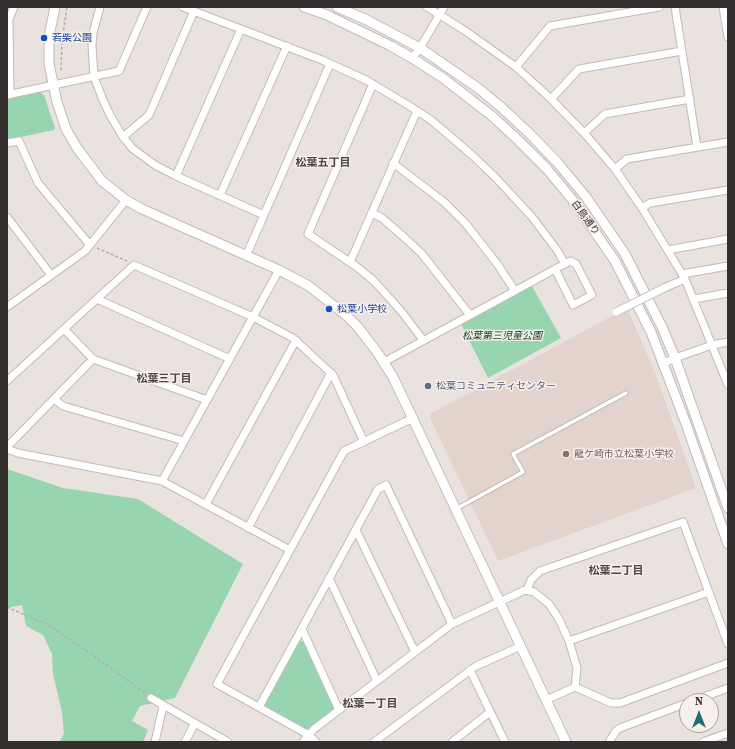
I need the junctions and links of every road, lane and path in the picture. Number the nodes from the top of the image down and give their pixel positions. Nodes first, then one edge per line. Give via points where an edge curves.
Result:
1 (14, 7) edge
2 (55, 7) edge
3 (67, 7) edge
4 (100, 7) edge
5 (147, 7) edge
6 (183, 7) edge
7 (304, 7) edge
8 (337, 7) edge
9 (427, 7) edge
10 (444, 7) edge
11 (659, 7) edge
12 (675, 7) edge
13 (723, 7) edge
14 (194, 11) junction
15 (440, 14) junction
16 (240, 29) junction
17 (728, 38) edge
18 (287, 46) junction
19 (420, 48) junction
20 (682, 51) junction
21 (412, 58) junction
22 (330, 64) junction
23 (516, 67) junction
24 (61, 70) dead end
25 (94, 77) junction
26 (373, 84) junction
27 (52, 85) junction
28 (8, 94) edge
29 (551, 99) junction
30 (690, 99) junction
31 (417, 111) junction
32 (584, 133) junction
33 (124, 137) junction
34 (728, 142) edge
35 (7, 143) edge
36 (697, 147) junction
37 (393, 164) junction
38 (615, 169) junction
39 (176, 176) junction
40 (728, 190) edge
41 (220, 196) junction
42 (126, 200) junction
43 (642, 208) junction
44 (372, 212) junction
45 (264, 214) junction
46 (7, 217) edge
47 (728, 240) edge
48 (90, 244) junction
49 (668, 250) junction
50 (246, 256) junction
51 (350, 262) junction
52 (565, 264) junction
53 (134, 265) junction
54 (728, 266) edge
55 (555, 269) junction
56 (279, 270) junction
57 (51, 275) junction
58 (684, 277) junction
59 (515, 291) junction
60 (728, 293) edge
61 (97, 299) junction
62 (694, 299) junction
63 (8, 304) edge
64 (616, 312) dead end
65 (470, 315) junction
66 (253, 317) junction
67 (64, 329) junction
68 (296, 340) junction
69 (423, 340) junction
70 (728, 342) edge
71 (712, 345) junction
72 (675, 358) junction
73 (92, 359) junction
74 (230, 359) junction
75 (384, 362) junction
76 (664, 363) junction
77 (331, 373) junction
78 (7, 381) edge
79 (728, 385) edge
80 (626, 393) dead end
81 (54, 399) junction
82 (207, 400) junction
83 (412, 418) junction
84 (184, 441) junction
85 (364, 442) junction
86 (7, 448) edge
87 (162, 481) junction
88 (206, 504) junction
89 (728, 508) edge
90 (456, 509) junction
91 (248, 528) junction
92 (356, 530) junction
93 (728, 544) edge
94 (290, 550) junction
95 (330, 578) junction
96 (528, 590) junction
97 (709, 592) junction
98 (500, 601) junction
99 (7, 607) edge
100 (452, 624) junction
101 (302, 629) junction
102 (569, 640) junction
103 (728, 644) edge
104 (521, 646) junction
105 (415, 652) junction
106 (728, 663) edge
107 (470, 670) junction
108 (377, 681) junction
109 (575, 687) junction
110 (728, 688) edge
111 (715, 693) edge
112 (151, 698) joint
113 (546, 700) junction
114 (163, 706) junction
115 (679, 706) edge
116 (259, 707) junction
117 (339, 710) junction
118 (490, 712) junction
119 (195, 723) junction
120 (728, 733) edge
121 (309, 735) junction
122 (155, 742) edge
123 (185, 742) edge
124 (228, 742) edge
125 (303, 742) edge
126 (316, 742) edge
127 (374, 742) edge
128 (452, 742) edge
129 (505, 742) edge
130 (566, 742) edge
131 (610, 742) edge
132 (703, 742) edge

1 - 28 street via 9,19
2 - 27 main road via 49,46
3 - 24 path
4 - 25 street via 93,33
5 - 25 street via 119,71
6 - 14 street
7 - 21 main road, 白鳥通り via 361,31
8 - 19 main road, 白鳥通り
9 - 15 street
10 - 15 street
11 - 23 street via 550,26
12 - 20 street
13 - 17 street
14 - 16 street
14 - 33 street via 149,115
15 - 19 street
15 - 23 street
16 - 18 street
16 - 39 street
18 - 22 street
18 - 41 street
19 - 21 street
19 - 72 main road, 白鳥通り via 501,107 557,162 590,203 625,254
20 - 29 street via 579,69
20 - 30 street
21 - 76 main road, 白鳥通り via 443,78 492,116 547,169 575,203 618,267
22 - 26 street
22 - 45 street
23 - 29 street
25 - 27 street
25 - 33 street via 110,115
26 - 31 street
26 - 51 street via 308,234
27 - 28 street
27 - 42 main road via 61,117 77,148 102,181
29 - 32 street
30 - 32 street via 605,114
30 - 36 street
31 - 37 street
31 - 52 street via 431,120 496,178 532,217
32 - 38 street
33 - 39 street via 143,157
34 - 36 street
35 - 48 street via 19,141 38,183
36 - 38 street via 628,159
37 - 44 street
37 - 59 street via 444,202 466,224 498,264
38 - 43 street
39 - 41 street
40 - 43 street via 650,203
41 - 45 street
42 - 48 street
42 - 50 main road
43 - 49 street
44 - 51 street
44 - 65 street via 422,254
45 - 50 street
46 - 57 street
47 - 49 street
48 - 53 path
48 - 57 street
49 - 58 street
50 - 56 main road
51 - 69 street via 374,281
52 - 55 street
52 - 55 street via 570,261 576,264 592,295 573,305
53 - 61 street
53 - 66 street
54 - 58 street
55 - 59 street
56 - 66 street
56 - 75 main road via 309,286 338,308 358,327
57 - 63 street
58 - 62 street
58 - 64 street, bridge
59 - 65 street
60 - 62 street
61 - 67 street
61 - 74 street
62 - 71 street
65 - 69 street
66 - 68 street
66 - 74 street
67 - 73 street
67 - 78 street
68 - 77 street
68 - 88 street
69 - 75 street
70 - 71 street
71 - 72 street
71 - 79 street
72 - 76 street
72 - 89 main road, 白鳥通り
73 - 81 street
73 - 82 street
74 - 82 street
75 - 83 main road
76 - 93 main road, 白鳥通り
77 - 85 street
77 - 91 street
80 - 90 lane via 513,454 523,472
81 - 84 street via 63,406
81 - 86 street
82 - 84 street
83 - 85 street
83 - 90 main road
84 - 87 street
85 - 94 street via 344,451
86 - 87 street via 18,453
87 - 88 street
88 - 91 street
90 - 98 main road
91 - 94 street
92 - 95 street
92 - 100 street via 378,489 386,485
92 - 105 street
94 - 116 street via 217,684
95 - 101 street
95 - 108 street
96 - 97 street via 540,571 683,522
96 - 98 street
96 - 102 street via 549,604
97 - 102 street
97 - 103 street
98 - 100 street
98 - 104 main road
99 - 112 path via 50,626
100 - 105 street
101 - 116 street
101 - 117 street
102 - 109 street via 577,668
104 - 107 street
104 - 113 main road
105 - 108 street
106 - 109 street via 616,703
107 - 118 street
107 - 127 street
108 - 117 street
109 - 113 street
110 - 111 street
112 - 114 street
113 - 130 main road
114 - 119 street
114 - 122 street
115 - 131 street via 620,728
116 - 121 street
117 - 121 street
118 - 128 street
118 - 129 street
119 - 123 street
119 - 124 street
120 - 132 street
121 - 125 street
121 - 126 street

